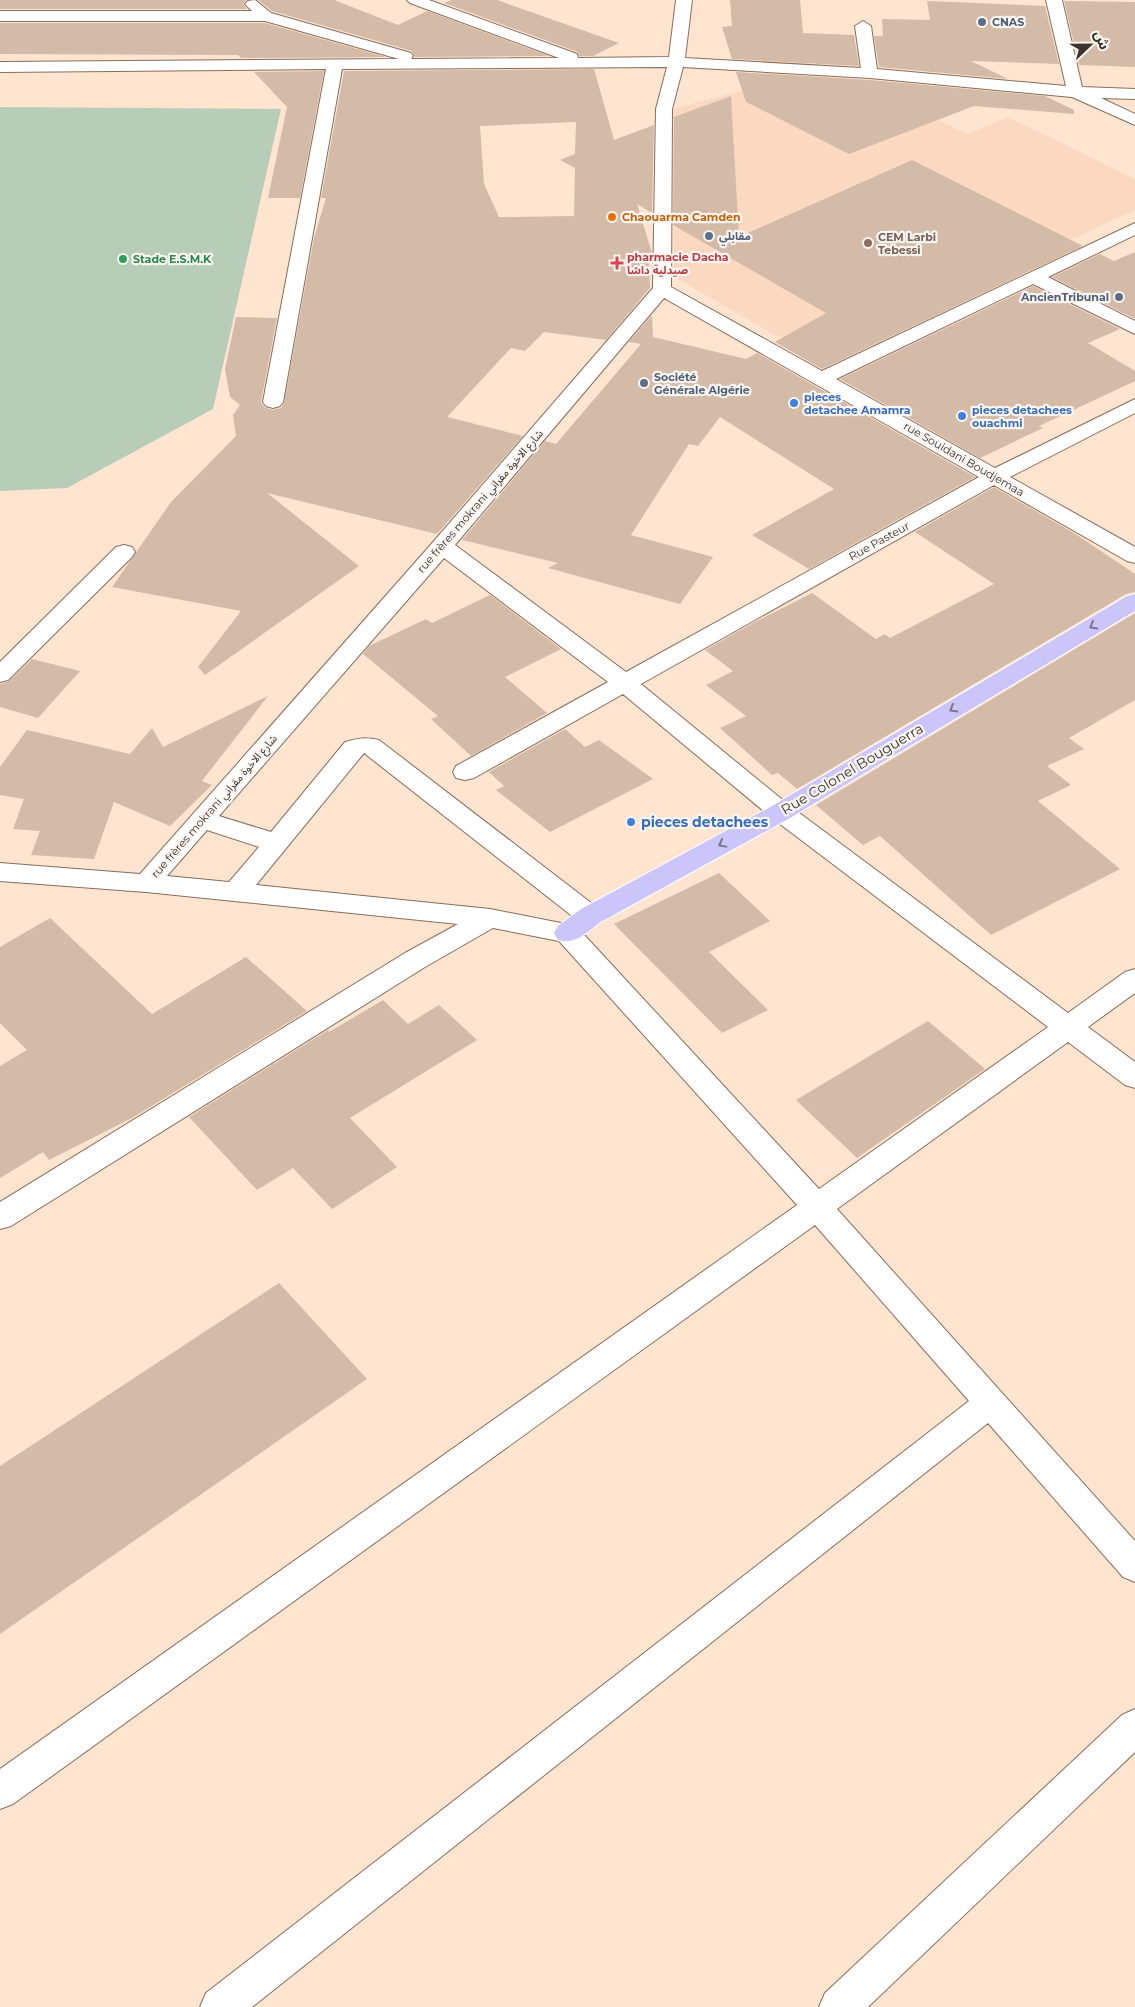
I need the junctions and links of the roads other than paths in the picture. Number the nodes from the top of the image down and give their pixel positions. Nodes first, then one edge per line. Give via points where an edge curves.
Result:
1 (254, 0) edge
2 (415, 0) edge
3 (684, 0) edge
4 (1054, 0) edge
5 (0, 16) edge
6 (266, 16) junction
7 (863, 26) dead end
8 (586, 62) junction
9 (676, 62) junction
10 (432, 64) junction
11 (335, 66) junction
12 (0, 67) edge
13 (870, 74) junction
14 (1075, 92) junction
15 (1135, 94) edge
16 (1135, 120) edge
17 (1135, 228) edge
18 (1033, 277) junction
19 (662, 289) junction
20 (1135, 328) edge
21 (823, 378) junction
22 (273, 402) dead end
23 (1135, 404) edge
24 (994, 476) junction
25 (442, 546) junction
26 (124, 552) dead end
27 (1135, 556) edge
28 (1135, 601) edge
29 (0, 675) edge
30 (625, 683) junction
31 (466, 772) dead end
32 (781, 812) junction
33 (202, 818) junction
34 (276, 843) junction
35 (0, 872) edge
36 (146, 883) junction
37 (236, 892) junction
38 (490, 918) junction
39 (578, 925) junction
40 (1135, 980) edge
41 (1068, 1027) junction
42 (1135, 1077) edge
43 (818, 1208) junction
44 (0, 1217) edge
45 (990, 1403) junction
46 (1135, 1566) edge
47 (1135, 1727) edge
48 (0, 1791) edge
49 (220, 2007) edge
50 (839, 2007) edge

1 - 6 street via 253,4
2 - 8 street
3 - 9 street
4 - 14 street
5 - 6 street
6 - 10 street
7 - 13 street
8 - 9 street
8 - 10 street
9 - 13 street
9 - 19 street via 664,109
10 - 11 street
11 - 12 street
11 - 22 street
13 - 14 street
14 - 15 street
14 - 16 street
17 - 18 street
18 - 20 street
18 - 21 street
19 - 21 street, rue Souidani Boudjemaa
19 - 25 street, rue frères mokrani شارع الاخوة مقراني
21 - 24 street, rue Souidani Boudjemaa
23 - 24 street, Rue Pasteur
24 - 27 street, rue Souidani Boudjemaa
24 - 30 street, Rue Pasteur
25 - 30 street
25 - 33 street, rue frères mokrani شارع الاخوة مقراني
26 - 29 street
28 -> 32 main road, Rue Colonel Bouguerra
30 - 31 street, Rue Pasteur
30 - 32 street
32 -> 39 main road, Rue Colonel Bouguerra
32 - 41 street
33 - 34 street
33 - 36 street, rue frères mokrani شارع الاخوة مقراني
34 - 37 street
34 - 39 street via 354,748 370,746
35 - 36 street
36 - 37 street
37 - 38 street
38 - 39 street
38 - 44 street via 415,960
39 - 43 street
40 - 41 street
41 - 42 street
41 - 43 street
43 - 45 street
43 - 48 street
45 - 46 street
45 - 49 street
47 - 50 street

